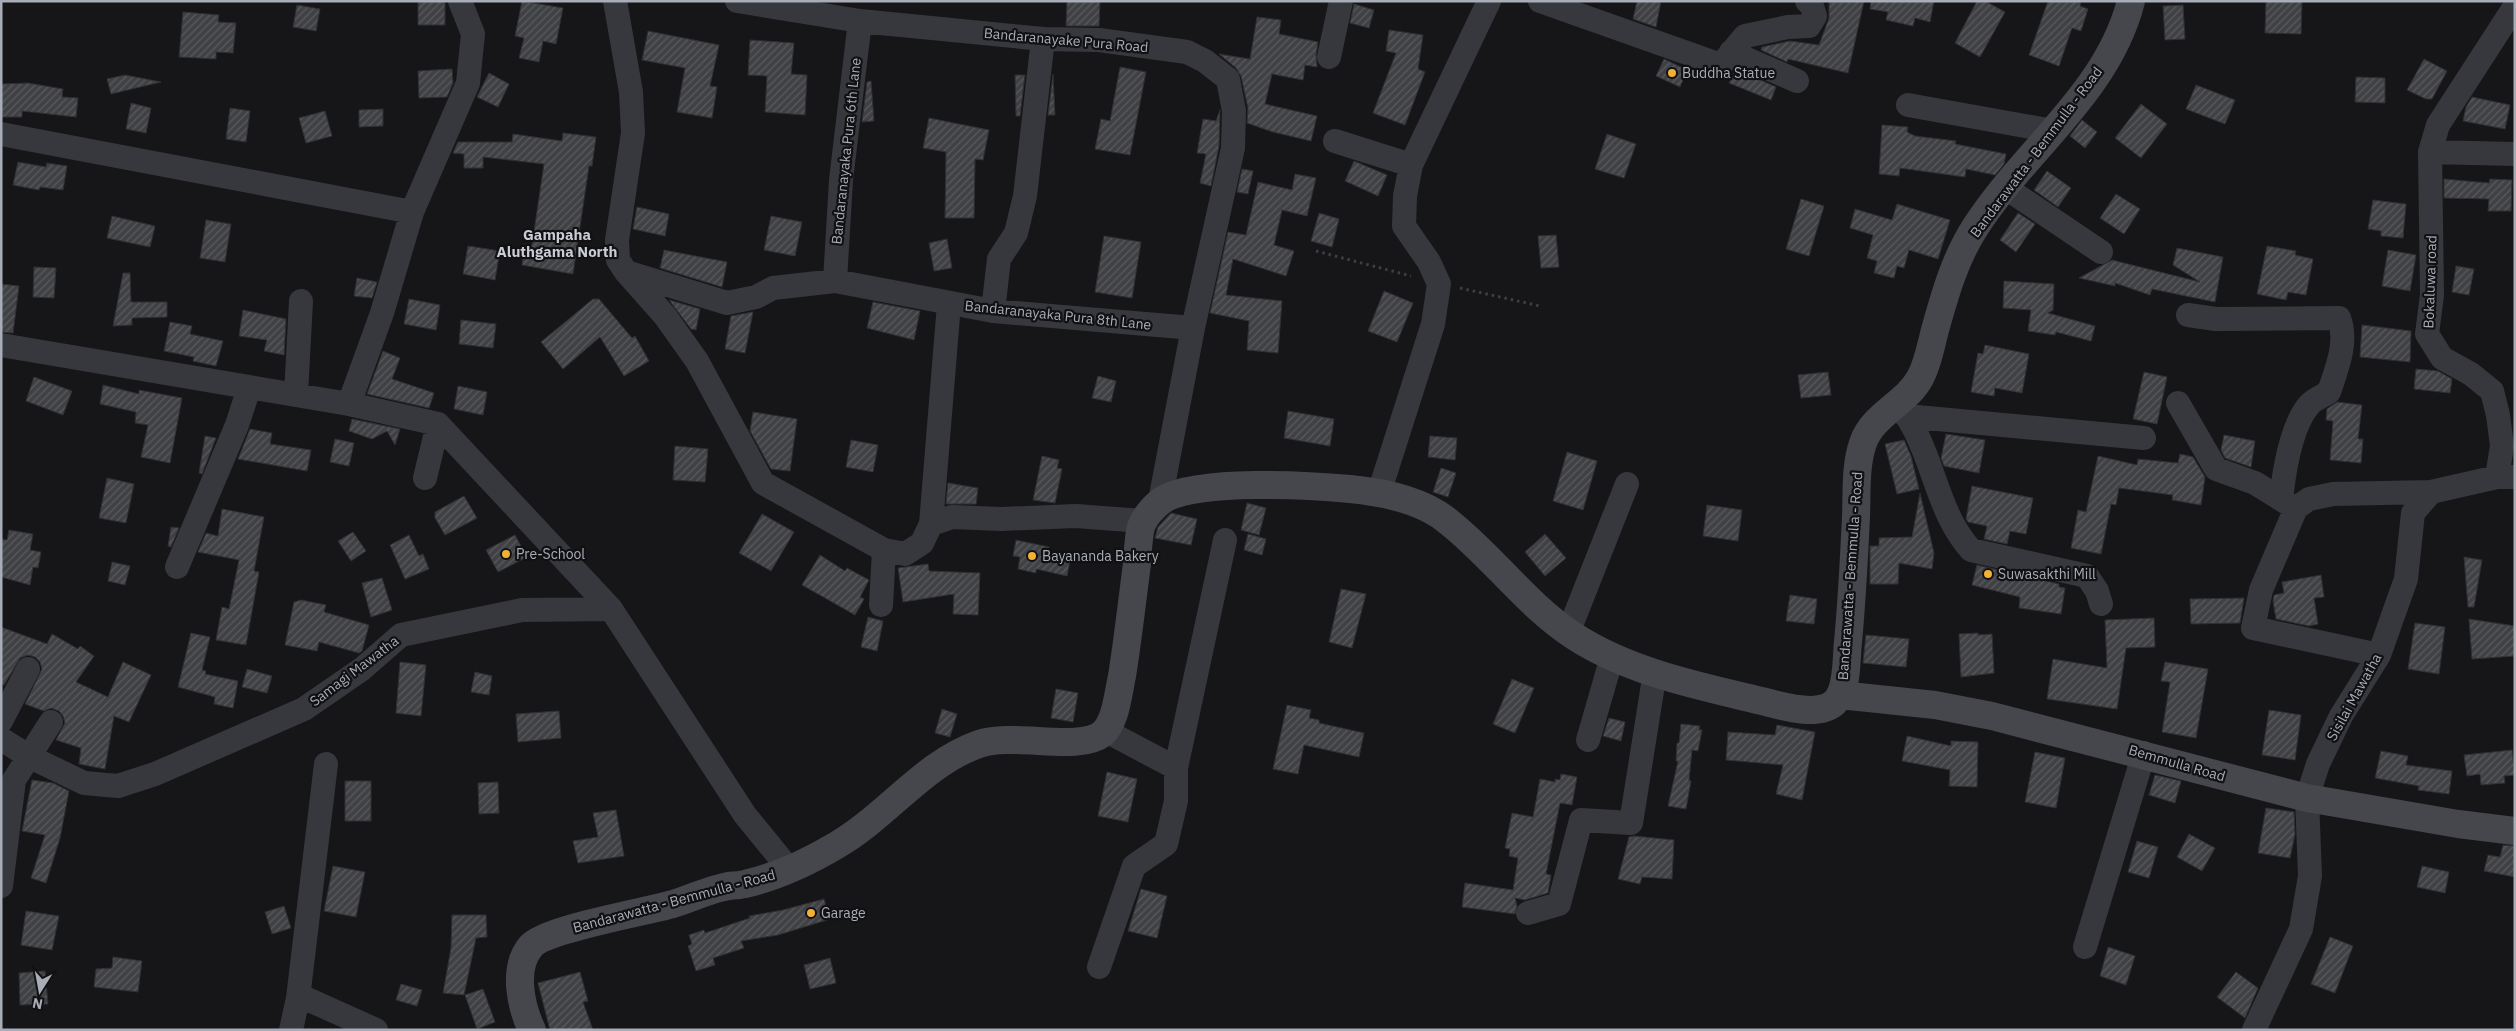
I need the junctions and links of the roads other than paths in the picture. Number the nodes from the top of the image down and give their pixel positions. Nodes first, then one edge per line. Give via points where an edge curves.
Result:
1 (460, 1) edge
2 (615, 1) edge
3 (737, 1) edge
4 (1341, 1) edge
5 (1489, 1) edge
6 (1540, 1) edge
7 (1807, 1) edge
8 (2131, 1) edge
9 (2515, 6) edge
10 (860, 21) junction
11 (1043, 39) junction
12 (1731, 52) junction
13 (1329, 57) dead end
14 (1797, 81) dead end
15 (1908, 105) dead end
16 (2053, 132) junction
17 (1, 134) edge
18 (1335, 141) dead end
19 (2430, 152) junction
20 (2515, 154) edge
21 (1411, 165) junction
22 (2006, 188) junction
23 (412, 212) junction
24 (2101, 252) dead end
25 (626, 272) junction
26 (835, 281) junction
27 (301, 301) dead end
28 (949, 304) junction
29 (993, 311) junction
30 (2188, 315) dead end
31 (1193, 328) junction
32 (1, 345) edge
33 (249, 388) junction
34 (296, 394) junction
35 (349, 404) junction
36 (2178, 404) dead end
37 (1903, 409) junction
38 (438, 424) junction
39 (2144, 438) dead end
40 (2506, 477) edge
41 (425, 478) dead end
42 (1627, 484) dead end
43 (2431, 492) junction
44 (1380, 493) junction
45 (1160, 501) junction
46 (2289, 504) junction
47 (1142, 521) junction
48 (931, 524) junction
49 (1226, 540) dead end
50 (884, 550) junction
51 (177, 566) dead end
52 (2101, 604) dead end
53 (881, 605) dead end
54 (611, 609) junction
55 (1568, 633) junction
56 (2379, 655) junction
57 (1612, 657) junction
58 (28, 669) dead end
59 (1655, 672) junction
60 (1840, 695) junction
61 (1, 721) edge
62 (51, 722) dead end
63 (1106, 731) junction
64 (1, 739) edge
65 (1588, 740) dead end
66 (2144, 754) junction
67 (28, 756) junction
68 (326, 764) dead end
69 (1176, 768) junction
70 (2306, 798) junction
71 (2515, 831) edge
72 (788, 868) junction
73 (1, 886) edge
74 (1528, 914) dead end
75 (2085, 947) dead end
76 (1099, 967) dead end
77 (298, 998) junction
78 (291, 1030) edge
79 (376, 1030) edge
80 (532, 1030) edge
81 (2254, 1030) edge

1 - 23 street via 473,34 468,83
2 - 25 street via 631,92 633,133 617,240 618,260
3 - 10 street, Bandaranayake Pura Road
4 - 13 street
5 - 21 street
6 - 12 street via 1721,64
7 - 12 street via 1815,16 1809,26 1745,36
8 - 16 street, Bandarawatta - Bemmulla - Road via 2113,49
9 - 19 street, Bokaluwa road via 2438,125
10 - 11 street, Bandaranayake Pura Road
10 - 26 street, Bandaranayaka Pura 6th Lane via 841,180
11 - 29 street via 1025,196 1016,233 999,259
11 - 31 street, Bandaranayake Pura Road via 1099,40 1186,52 1205,61 1228,79 1234,111 1233,148
12 - 14 street
15 - 16 street
16 - 22 street, Bandarawatta - Bemmulla - Road
17 - 23 street
18 - 21 street
19 - 20 street
19 - 40 street, Bokaluwa road via 2432,295 2427,334 2442,358 2471,374 2492,391
21 - 44 street via 1404,226 1429,262 1439,284 1433,324
22 - 24 street
22 - 37 street, Bandarawatta - Bemmulla - Road via 1977,224 1962,251 1949,281 1920,380
23 - 35 street via 382,313
25 - 26 street, Bandaranayaka Pura 8th Lane via 727,303 756,297 773,288
25 - 50 street via 665,316 697,361 763,483
26 - 28 street, Bandaranayaka Pura 8th Lane
27 - 34 street
28 - 29 street, Bandaranayaka Pura 8th Lane
28 - 48 street
29 - 31 street, Bandaranayaka Pura 8th Lane
30 - 46 street via 2339,318 2344,332 2329,392 2311,402 2301,415 2284,474
31 - 45 street, Bandaranayake Pura Road
32 - 33 street
33 - 34 street
33 - 51 street via 237,425
34 - 35 street
35 - 38 street
36 - 46 street via 2216,469 2255,483
37 - 39 street
37 - 52 street via 1918,438 1940,498 1960,537 1971,550 2088,576
37 - 60 street, Bandarawatta - Bemmulla - Road via 1875,422 1864,441 1858,472 1846,666
38 - 41 street
38 - 54 street
40 - 43 street
42 - 55 street
43 - 46 street via 2334,494
43 - 56 street, Sisilai Mawatha via 2413,513 2406,579
44 - 45 street, Bandarawatta - Bemmulla - Road via 1255,484 1185,492
44 - 55 street, Bandarawatta - Bemmulla - Road via 1442,516 1513,586
45 - 47 street, Bandarawatta - Bemmulla - Road
46 - 56 street via 2261,590 2254,628
47 - 48 street via 1076,516 952,517
47 - 63 street via 1123,668 1115,709
48 - 50 street via 922,543 905,554
49 - 69 street
50 - 53 street
54 - 67 street, Samagi Mawatha via 522,610 401,634 362,669 304,709 155,774 118,786 84,783
54 - 72 street via 745,815
55 - 57 street, Bandarawatta - Bemmulla - Road
56 - 70 street, Sisilai Mawatha via 2341,716
57 - 59 street, Bandarawatta - Bemmulla - Road
57 - 65 street
58 - 61 street
59 - 60 street, Bandarawatta - Bemmulla - Road via 1782,706 1820,709 1834,703
59 - 74 street via 1631,823 1581,820 1559,904
60 - 66 street, Bemmulla Road via 1935,705 1992,716
62 - 67 street
63 - 69 street
63 - 72 street, Bandarawatta - Bemmulla - Road via 1095,738 1079,741 996,739 977,744 954,754 850,838
64 - 67 street, Samagi Mawatha
66 - 70 street, Bemmulla Road
66 - 75 street
67 - 73 street via 14,780
68 - 77 street
69 - 76 street via 1176,801 1166,844 1134,866
70 - 71 street, Bemmulla Road
70 - 81 street via 2310,876 2301,930
72 - 80 street, Bandarawatta - Bemmulla - Road via 750,883 724,887 671,905 558,933 533,943 522,961 520,988 525,1015
77 - 78 street
77 - 79 street

